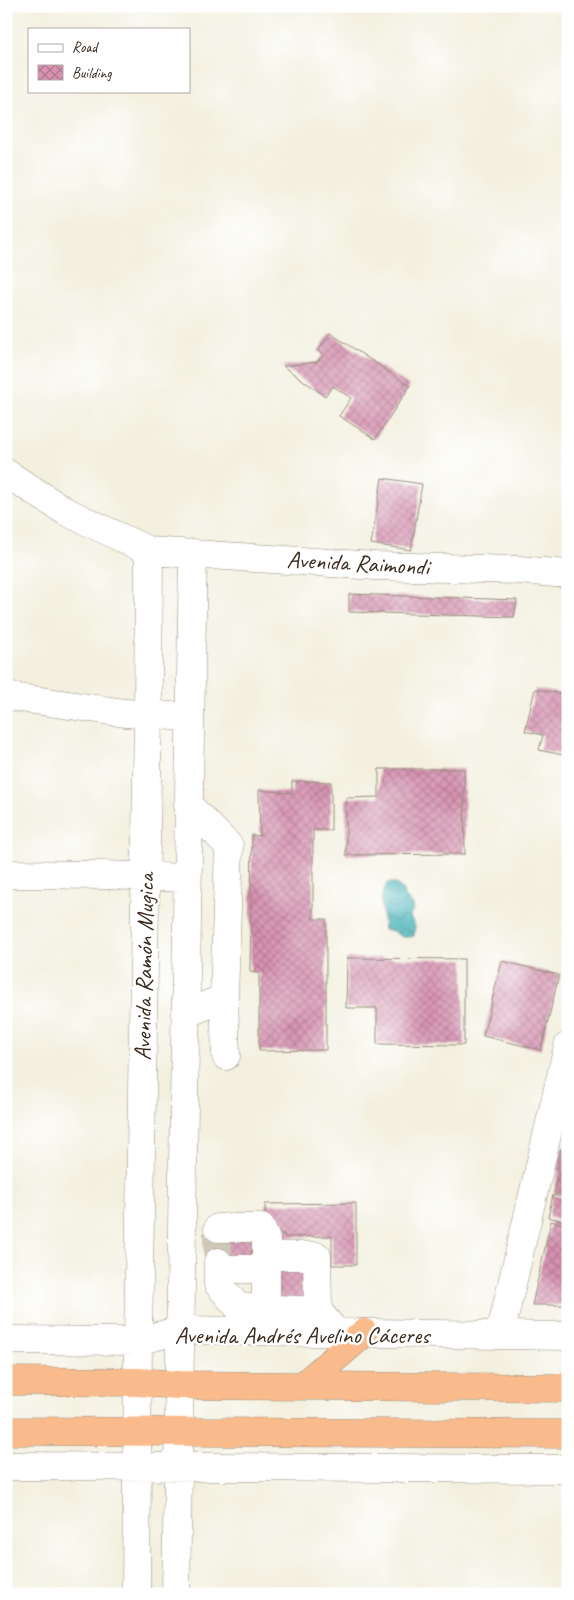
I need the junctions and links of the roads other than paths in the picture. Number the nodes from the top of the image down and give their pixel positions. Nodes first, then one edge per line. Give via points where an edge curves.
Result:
1 (6, 473) edge
2 (149, 551) junction
3 (193, 553) junction
4 (568, 574) edge
5 (6, 696) edge
6 (148, 715) junction
7 (190, 717) junction
8 (188, 805) junction
9 (6, 874) edge
10 (145, 877) junction
11 (187, 878) junction
12 (224, 998) junction
13 (185, 1014) junction
14 (568, 1046) edge
15 (226, 1056) dead end
16 (140, 1218) junction
17 (182, 1218) junction
18 (266, 1263) junction
19 (218, 1272) junction
20 (238, 1307) junction
21 (266, 1309) junction
22 (318, 1311) junction
23 (181, 1321) junction
24 (217, 1330) junction
25 (351, 1333) junction
26 (500, 1335) junction
27 (568, 1336) edge
28 (6, 1340) edge
29 (138, 1341) junction
30 (6, 1381) edge
31 (138, 1382) junction
32 (179, 1384) junction
33 (304, 1386) junction
34 (568, 1388) edge
35 (6, 1431) edge
36 (137, 1432) junction
37 (178, 1432) junction
38 (568, 1434) edge
39 (6, 1466) edge
40 (137, 1466) junction
41 (177, 1467) junction
42 (568, 1469) edge
43 (136, 1594) edge
44 (176, 1594) edge

1 - 2 street via 64,511
2 - 3 street, Avenida Raimondi
2 - 6 street, Avenida Ramón Mugica
3 - 4 street, Avenida Raimondi via 360,565
3 - 7 street, Avenida Ramón Mugica
5 - 6 street
6 - 7 street
6 - 10 street, Avenida Ramón Mugica
7 - 8 street, Avenida Ramón Mugica
8 - 11 street, Avenida Ramón Mugica
8 - 12 street via 229,846
9 - 10 street
10 - 11 street
10 - 16 street, Avenida Ramón Mugica
11 - 13 street, Avenida Ramón Mugica
12 - 13 street
12 - 15 street
13 - 17 street, Avenida Ramón Mugica
14 - 26 street
16 - 17 street
16 - 29 street, Avenida Ramón Mugica
17 - 18 street via 217,1230 261,1228 266,1239
17 - 23 street, Avenida Ramón Mugica
18 - 19 street
18 - 21 street
18 - 22 street via 318,1256
19 - 20 street
19 - 23 street
20 - 21 street
20 - 24 street
21 - 22 street
22 - 25 street
23 - 24 street, Avenida Andrés Avelino Cáceres
23 - 29 street, Avenida Andrés Avelino Cáceres
23 - 32 street, Avenida Ramón Mugica
24 - 25 street, Avenida Andrés Avelino Cáceres
25 - 26 street, Avenida Andrés Avelino Cáceres
25 - 33 highway
26 - 27 street, Avenida Andrés Avelino Cáceres
28 - 29 street, Avenida Andrés Avelino Cáceres
29 - 31 street, Avenida Ramón Mugica
30 - 31 highway, Avenida Andrés Avelino Cáceres
31 - 32 highway, Avenida Andrés Avelino Cáceres
31 - 36 street, Avenida Ramón Mugica
32 - 33 highway, Avenida Andrés Avelino Cáceres
32 - 37 street, Avenida Ramón Mugica
33 - 34 highway, Avenida Andrés Avelino Cáceres
35 - 36 highway
36 - 37 highway
36 - 40 street, Avenida Ramón Mugica
37 - 38 highway
37 - 41 street, Avenida Ramón Mugica
39 - 40 street
40 - 41 street
40 - 43 street, Avenida Ramón Mugica
41 - 42 street
41 - 44 street, Avenida Ramón Mugica

